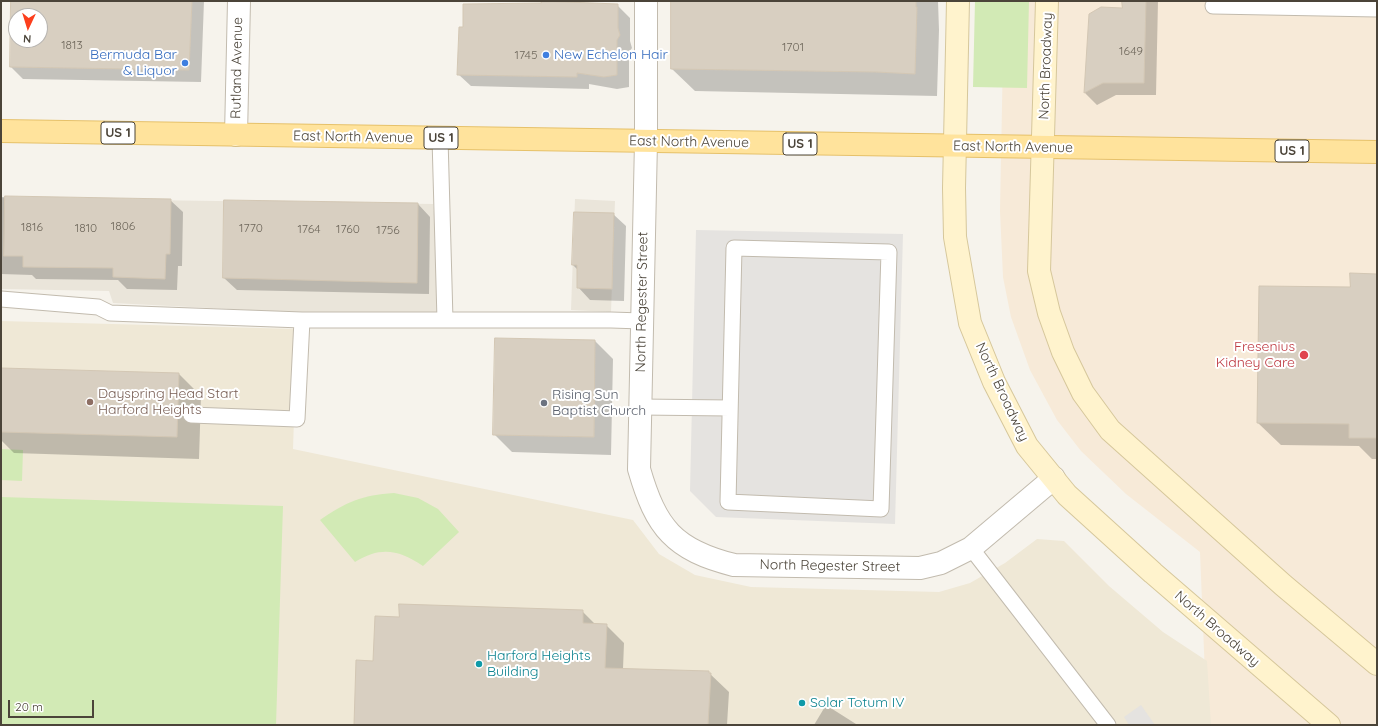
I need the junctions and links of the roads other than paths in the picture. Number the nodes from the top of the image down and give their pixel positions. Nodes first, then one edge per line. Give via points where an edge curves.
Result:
1 (239, 1) edge
2 (646, 1) edge
3 (958, 1) edge
4 (1048, 1) edge
5 (1213, 6) dead end
6 (1377, 9) edge
7 (1, 131) edge
8 (236, 135) junction
9 (440, 138) junction
10 (646, 142) junction
11 (955, 147) junction
12 (1043, 148) junction
13 (1377, 152) edge
14 (1, 298) edge
15 (302, 320) junction
16 (445, 320) junction
17 (642, 321) junction
18 (640, 407) junction
19 (730, 408) junction
20 (191, 415) dead end
21 (1054, 478) junction
22 (971, 548) junction
23 (1377, 664) edge
24 (1108, 725) edge
25 (1329, 725) edge

1 - 8 street, Rutland Avenue
2 - 10 street, North Regester Street
3 - 11 main road, North Broadway
4 - 12 main road, North Broadway
5 - 6 lane
7 - 8 main road, East North Avenue / US 1
8 - 9 main road, East North Avenue / US 1
9 - 10 main road, East North Avenue / US 1
9 - 16 lane
10 - 11 main road, East North Avenue / US 1
10 - 17 street, North Regester Street
11 - 12 main road, East North Avenue / US 1
11 - 21 main road, North Broadway via 955,237 970,323 994,382 1027,446
12 - 13 main road, East North Avenue / US 1
12 - 23 main road, North Broadway via 1039,272 1049,313 1063,352 1083,393 1110,430 1283,585
14 - 15 lane via 98,307 110,313
15 - 16 lane
15 - 20 lane via 297,419
16 - 17 lane
17 - 18 street, North Regester Street
18 - 19 lane
18 - 22 street, North Regester Street via 639,469 648,500 663,526 686,547 711,559 734,565 920,568 942,563
19 - 19 lane via 734,248 889,252 881,509 728,502
21 - 22 street, North Regester Street
21 - 25 main road, North Broadway via 1067,495 1149,570
22 - 24 lane

